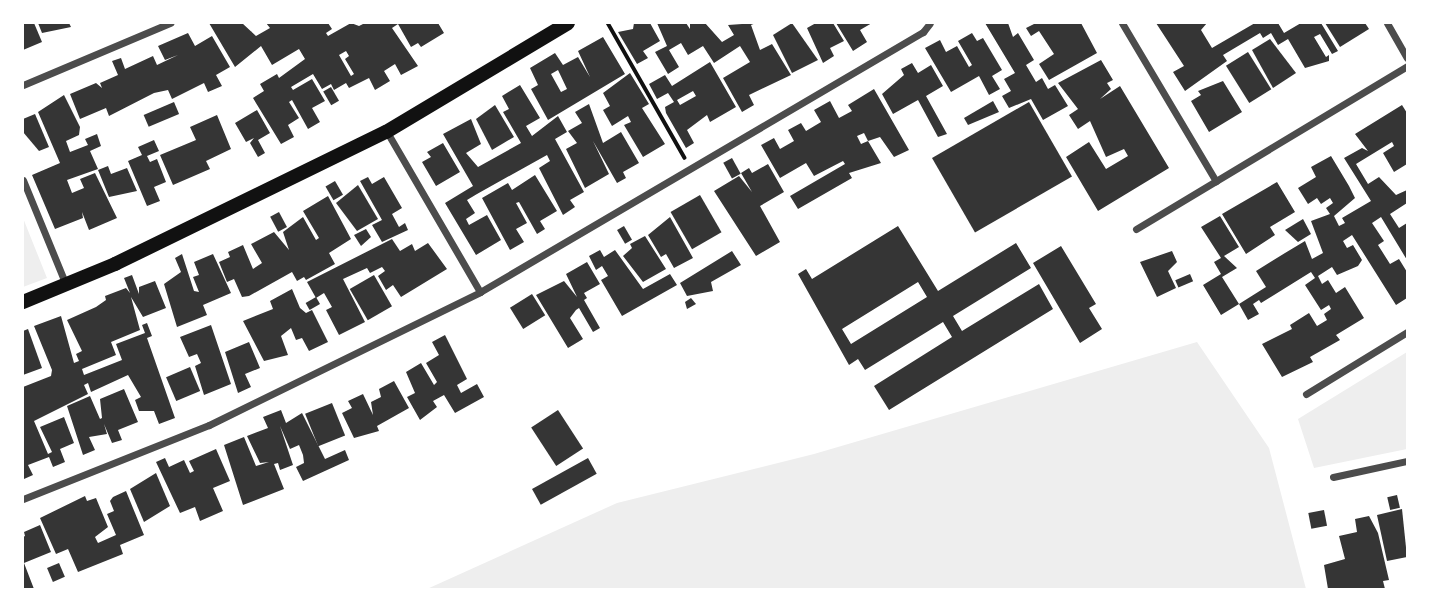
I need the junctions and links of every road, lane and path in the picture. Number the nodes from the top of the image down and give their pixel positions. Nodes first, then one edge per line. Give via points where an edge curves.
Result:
1 (170, 23) edge
2 (568, 23) edge
3 (608, 23) edge
4 (930, 23) edge
5 (1122, 23) edge
6 (1387, 23) edge
7 (1407, 58) edge
8 (1407, 66) edge
9 (23, 85) edge
10 (386, 132) junction
11 (691, 168) junction
12 (23, 180) edge
13 (1216, 181) junction
14 (1136, 229) dead end
15 (66, 285) junction
16 (480, 292) junction
17 (23, 302) edge
18 (1407, 332) edge
19 (1306, 394) dead end
20 (1407, 461) edge
21 (1333, 477) dead end
22 (23, 499) edge

1 - 9 street
2 - 10 main road
3 - 11 path
4 - 11 street via 923,32
5 - 13 street
6 - 7 street
8 - 13 street
10 - 15 main road
10 - 16 street
11 - 16 street
12 - 15 street
13 - 14 street
15 - 17 main road
16 - 22 street via 209,425
18 - 19 street
20 - 21 street

